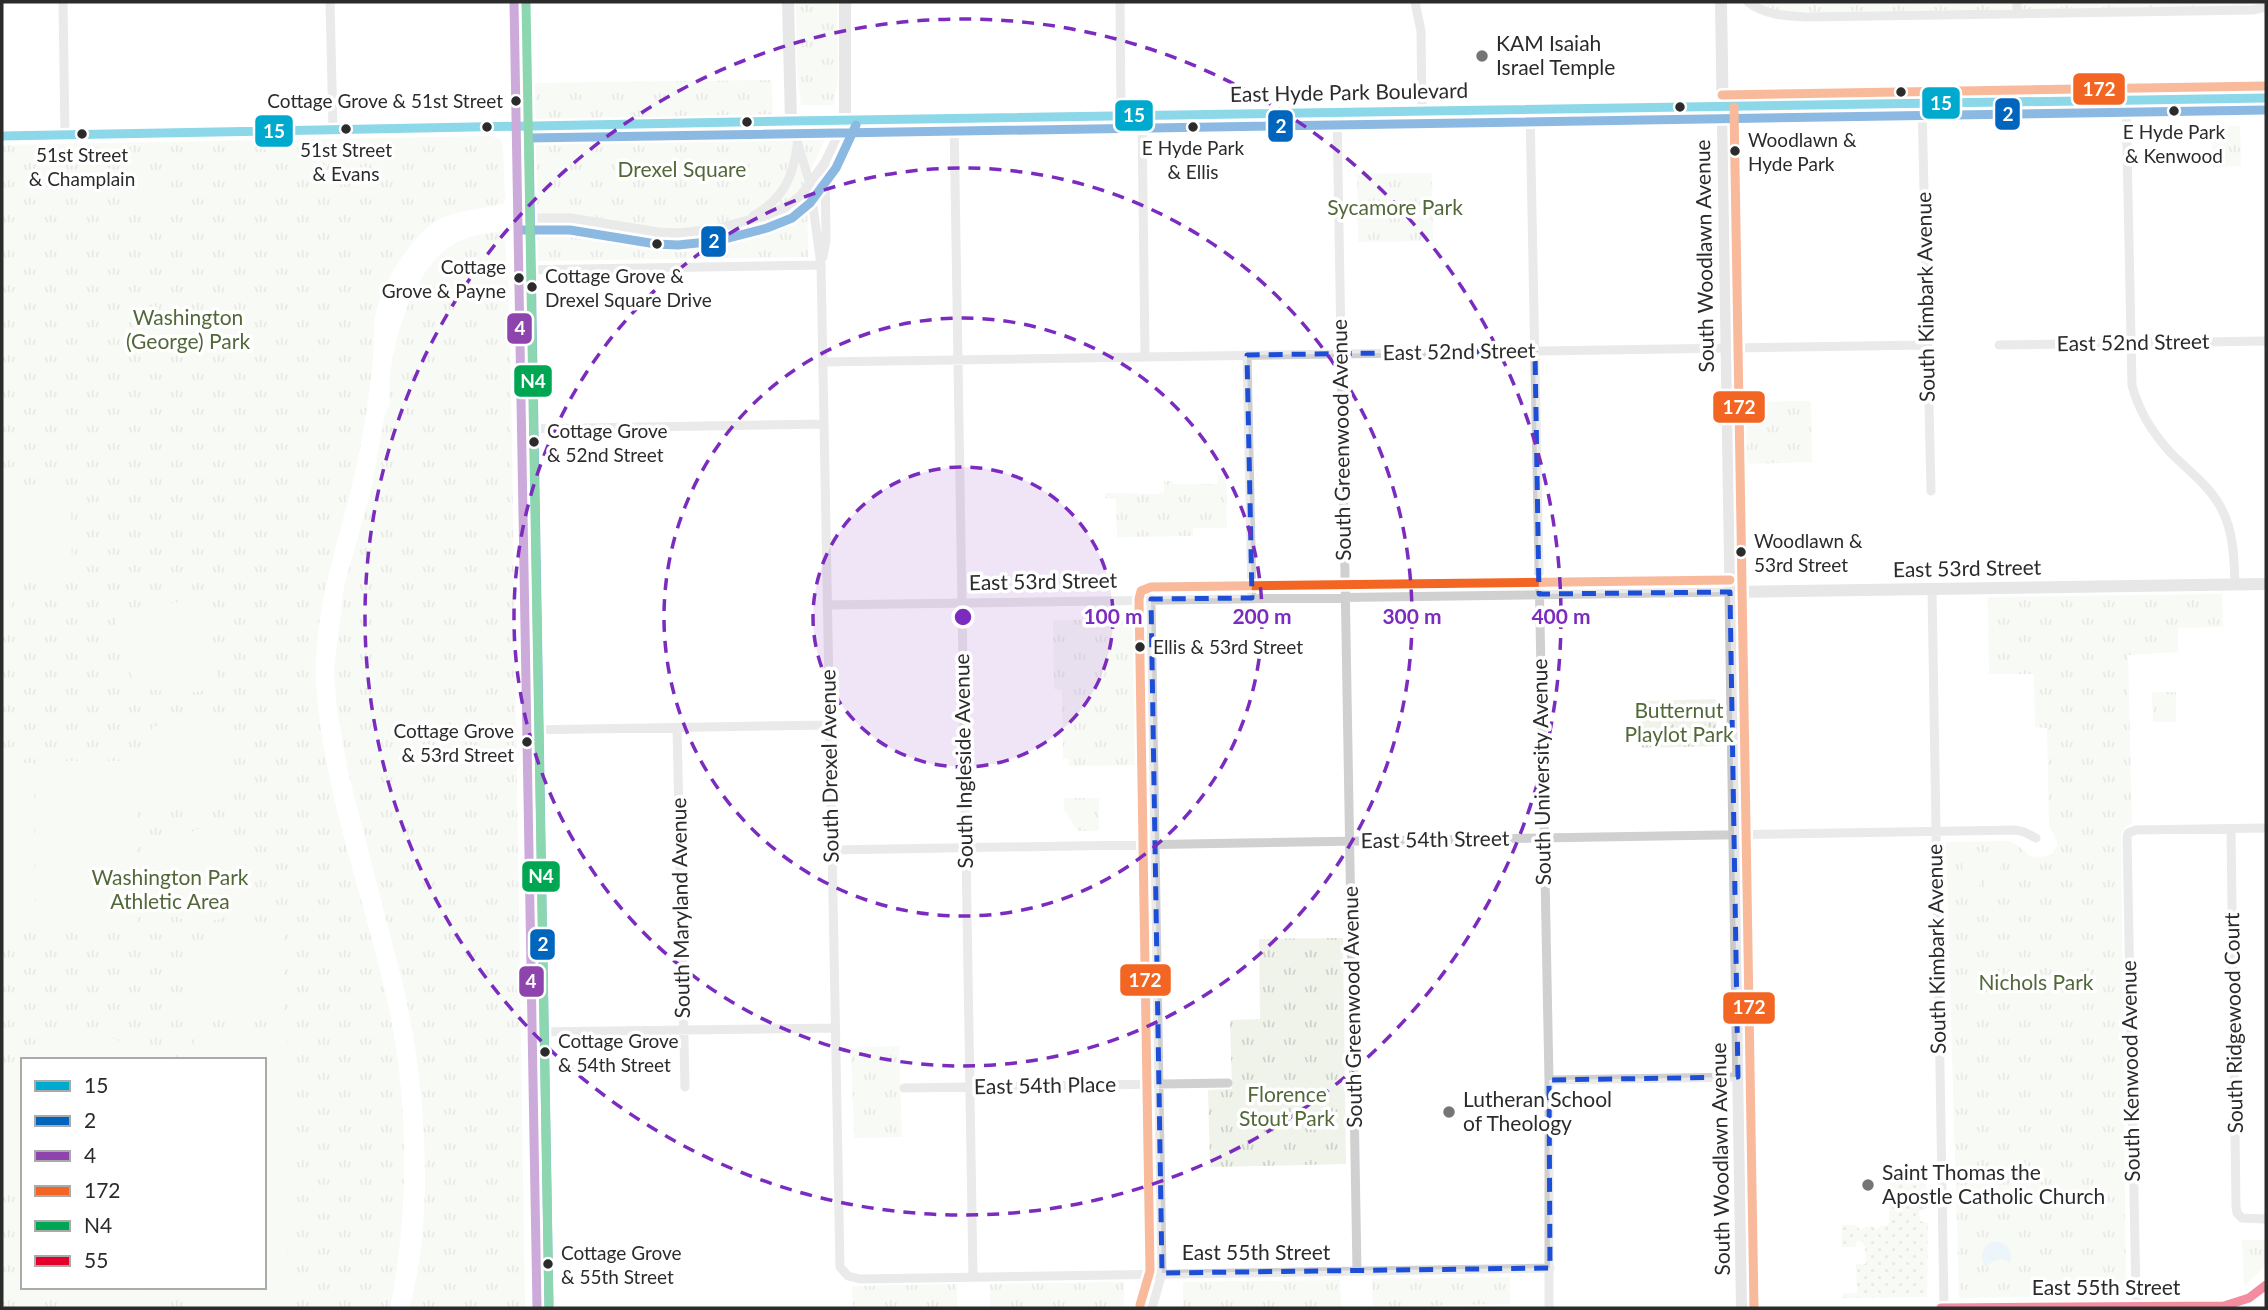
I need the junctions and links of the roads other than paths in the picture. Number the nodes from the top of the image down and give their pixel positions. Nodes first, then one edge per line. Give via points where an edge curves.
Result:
1 (63, 2) edge
2 (330, 2) edge
3 (514, 2) edge
4 (788, 2) edge
5 (845, 2) edge
6 (1120, 2) edge
7 (1415, 2) edge
8 (1721, 2) edge
9 (1748, 2) edge
10 (2017, 2) edge
11 (2266, 7) edge
12 (2017, 13) junction
13 (2266, 98) edge
14 (2126, 100) junction
15 (1922, 104) junction
16 (1722, 107) junction
17 (1530, 110) junction
18 (1422, 112) junction
19 (1337, 113) junction
20 (1121, 116) junction
21 (1142, 116) junction
22 (954, 118) junction
23 (845, 120) junction
24 (791, 121) junction
25 (517, 126) junction
26 (333, 130) junction
27 (65, 135) junction
28 (2, 136) edge
29 (797, 144) junction
30 (825, 162) junction
31 (810, 184) junction
32 (519, 218) junction
33 (749, 219) junction
34 (821, 265) junction
35 (520, 271) junction
36 (2266, 341) edge
37 (2130, 343) junction
38 (1927, 345) junction
39 (1999, 345) dead end
40 (1726, 348) junction
41 (1535, 351) junction
42 (1341, 354) junction
43 (1247, 355) junction
44 (1145, 357) junction
45 (958, 359) junction
46 (823, 362) junction
47 (824, 424) junction
48 (523, 429) junction
49 (1931, 491) dead end
50 (2266, 584) edge
51 (2235, 585) junction
52 (1932, 589) junction
53 (1730, 592) junction
54 (1539, 594) junction
55 (1345, 597) junction
56 (1252, 598) junction
57 (1151, 599) junction
58 (961, 603) junction
59 (827, 605) junction
60 (830, 725) junction
61 (677, 728) junction
62 (527, 730) junction
63 (2266, 828) edge
64 (2231, 829) junction
65 (1935, 831) junction
66 (1734, 835) junction
67 (1543, 838) junction
68 (2036, 838) dead end
69 (1350, 842) junction
70 (1155, 845) junction
71 (966, 848) junction
72 (832, 850) junction
73 (835, 1027) junction
74 (683, 1030) junction
75 (532, 1032) junction
76 (1738, 1077) junction
77 (1549, 1080) junction
78 (1228, 1083) dead end
79 (1159, 1084) junction
80 (685, 1087) dead end
81 (970, 1087) junction
82 (904, 1088) dead end
83 (2266, 1219) edge
84 (840, 1268) joint
85 (1550, 1268) junction
86 (1357, 1271) junction
87 (1162, 1273) junction
88 (973, 1277) junction
89 (2266, 1285) edge
90 (537, 1308) edge
91 (1152, 1308) edge
92 (1549, 1308) edge
93 (1742, 1308) edge
94 (1943, 1308) edge
95 (2139, 1308) edge

1 - 27 street
2 - 26 street
3 - 25 main road
4 - 24 main road
5 - 23 main road
6 - 20 street
7 - 18 street via 1421,31
8 - 16 main road, South Woodlawn Avenue
9 - 12 street via 1769,13 1807,17
10 - 12 street
11 - 12 street
13 - 14 main road, East Hyde Park Boulevard
14 - 15 main road, East Hyde Park Boulevard
14 - 37 street
15 - 16 main road, East Hyde Park Boulevard
15 - 38 street, South Kimbark Avenue
16 - 17 main road, East Hyde Park Boulevard
16 - 40 main road, South Woodlawn Avenue
17 - 18 main road, East Hyde Park Boulevard
17 - 41 street, South University Avenue
18 - 19 main road, East Hyde Park Boulevard
19 - 21 main road, East Hyde Park Boulevard
19 - 42 street, South Greenwood Avenue
20 - 21 main road, East Hyde Park Boulevard
20 - 22 main road, East Hyde Park Boulevard
21 - 44 street
22 - 23 main road, East Hyde Park Boulevard
22 - 45 street, South Ingleside Avenue
23 - 24 main road, East Hyde Park Boulevard
23 - 30 street, South Drexel Avenue
24 - 25 main road, East Hyde Park Boulevard
24 - 29 street, South Drexel Avenue
25 - 26 main road, East Hyde Park Boulevard
25 - 32 main road
26 - 27 main road, East Hyde Park Boulevard
27 - 28 main road, East Hyde Park Boulevard
29 - 31 street, South Drexel Avenue
29 - 33 street, South Drexel Avenue via 791,178 779,195
30 - 31 street
30 - 34 street, South Drexel Avenue via 826,240
31 - 33 street via 786,207
31 - 34 street, South Drexel Avenue
32 - 33 street via 571,218 678,233
32 - 35 main road
34 - 35 street
34 - 46 street, South Drexel Avenue
35 - 48 main road
36 - 37 street, East 52nd Street
37 - 39 street, East 52nd Street
37 - 51 street via 2132,385 2143,414 2170,453 2212,493 2226,519 2234,545
38 - 40 street, East 52nd Street
38 - 49 street, South Kimbark Avenue
40 - 41 street, East 52nd Street
40 - 53 main road, South Woodlawn Avenue
41 - 42 street, East 52nd Street
41 - 54 street, South University Avenue
42 - 43 street, East 52nd Street
42 - 55 street, South Greenwood Avenue
43 - 44 street, East 52nd Street
43 - 56 street
44 - 45 street, East 52nd Street
45 - 46 street, East 52nd Street
45 - 58 street, South Ingleside Avenue
46 - 47 street, South Drexel Avenue
47 - 48 street
47 - 59 street, South Drexel Avenue
48 - 62 main road
50 - 51 main road, East 53rd Street
51 - 52 main road, East 53rd Street
52 - 53 main road, East 53rd Street
52 - 65 street, South Kimbark Avenue
53 - 54 street, East 53rd Street
53 - 66 main road, South Woodlawn Avenue
54 - 55 street, East 53rd Street
54 - 67 street, South University Avenue
55 - 56 street, East 53rd Street
55 - 69 street, South Greenwood Avenue
56 - 57 street, East 53rd Street
57 - 58 street, East 53rd Street
57 - 70 street
58 - 59 street, East 53rd Street
58 - 71 street, South Ingleside Avenue
59 - 60 street, South Drexel Avenue
60 - 61 street
60 - 72 street, South Drexel Avenue
61 - 62 street
61 - 74 street, South Maryland Avenue
62 - 75 main road
63 - 64 street
64 - 83 street, South Ridgewood Court via 2236,1206 2239,1217
64 - 95 street, South Kenwood Avenue via 2128,833
65 - 66 street, East 54th Street
65 - 68 street, East 54th Street via 2015,830
65 - 94 street, South Kimbark Avenue
66 - 67 street, East 54th Street
66 - 76 main road, South Woodlawn Avenue
67 - 69 street, East 54th Street
67 - 77 street, South University Avenue
69 - 70 street, East 54th Street
69 - 86 street, South Greenwood Avenue
70 - 71 street, East 54th Street
70 - 79 street
71 - 72 street, East 54th Street
71 - 81 street, South Ingleside Avenue
72 - 73 street, South Drexel Avenue
73 - 74 street
73 - 84 street, South Drexel Avenue
74 - 75 street
74 - 80 street, South Maryland Avenue
75 - 90 main road
76 - 77 street
76 - 93 main road, South Woodlawn Avenue
77 - 85 street, South University Avenue
78 - 79 street, East 54th Place
79 - 81 street, East 54th Place
79 - 87 street
81 - 82 street, East 54th Place
81 - 88 street, South Ingleside Avenue
84 - 88 street, East 55th Street via 860,1279
85 - 86 street, East 55th Street
85 - 92 street, South University Avenue
86 - 87 street, East 55th Street
87 - 88 street, East 55th Street
87 - 91 street
89 - 95 main road, East 55th Street via 2249,1298 2224,1306
94 - 95 main road, East 55th Street

